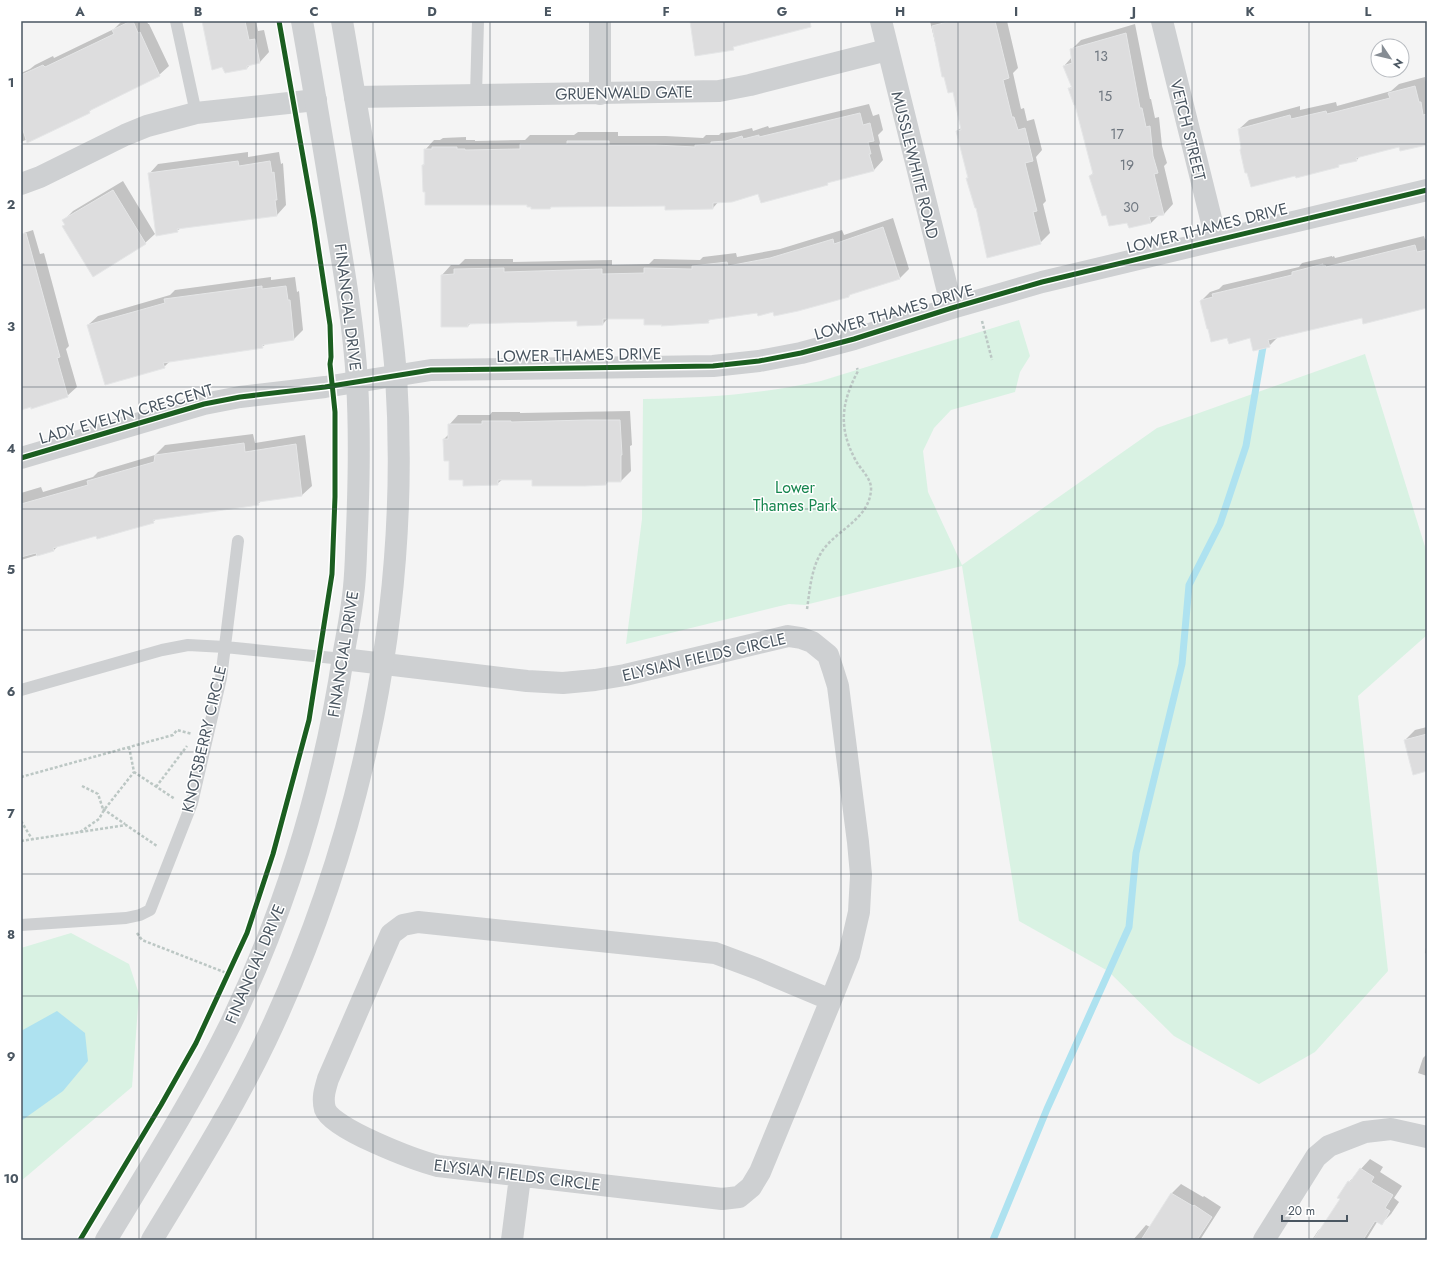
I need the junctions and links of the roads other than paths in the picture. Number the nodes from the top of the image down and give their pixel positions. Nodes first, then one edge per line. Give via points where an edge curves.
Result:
1 (176, 21) edge
2 (302, 21) edge
3 (342, 21) edge
4 (478, 21) edge
5 (600, 21) edge
6 (881, 21) edge
7 (1162, 21) edge
8 (887, 50) junction
9 (600, 94) junction
10 (476, 95) junction
11 (355, 97) junction
12 (316, 100) junction
13 (196, 113) junction
14 (21, 184) edge
15 (1427, 190) edge
16 (1216, 239) junction
17 (952, 308) junction
18 (396, 376) junction
19 (357, 382) junction
20 (21, 458) edge
21 (238, 541) dead end
22 (225, 647) junction
23 (343, 659) junction
24 (384, 663) junction
25 (21, 690) edge
26 (21, 925) edge
27 (832, 1000) junction
28 (1427, 1137) edge
29 (520, 1176) junction
30 (106, 1240) edge
31 (152, 1240) edge
32 (512, 1240) edge
33 (1264, 1240) edge

1 - 13 lane
2 - 12 street, FINANCIAL DRIVE
3 - 11 street
4 - 10 lane
5 - 9 street
6 - 8 street, MUSSLEWHITE ROAD
7 - 16 street, VETCH STREET
8 - 9 street, GRUENWALD GATE via 719,91
8 - 17 street, MUSSLEWHITE ROAD
9 - 10 street, GRUENWALD GATE
10 - 11 street, GRUENWALD GATE
11 - 18 street via 383,263
12 - 13 street
12 - 19 street, FINANCIAL DRIVE via 353,329
13 - 14 street via 137,130
15 - 16 street, LOWER THAMES DRIVE
16 - 17 street, LOWER THAMES DRIVE via 1042,282
17 - 18 street, LOWER THAMES DRIVE via 854,339 751,362 713,366 431,370
18 - 19 street, LOWER THAMES DRIVE
18 - 24 street via 397,526
19 - 20 street, LADY EVELYN CRESCENT via 204,404
19 - 23 street, FINANCIAL DRIVE via 360,462 354,588
21 - 22 lane, KNOTSBERRY CIRCLE
22 - 23 lane, KNOTSBERRY CIRCLE
22 - 25 lane, KNOTSBERRY CIRCLE via 188,645 162,650
22 - 26 lane, KNOTSBERRY CIRCLE via 221,678 192,804 150,910 126,918
23 - 24 street, ELYSIAN FIELDS CIRCLE
23 - 30 street, FINANCIAL DRIVE via 332,724 311,810 273,925 231,1023 183,1112
24 - 27 street, ELYSIAN FIELDS CIRCLE via 527,681 563,683 624,676 788,636 812,642 828,655 838,686 861,876 859,912 852,944
24 - 31 street via 357,792 312,933 246,1079
27 - 29 street, ELYSIAN FIELDS CIRCLE via 760,1172 751,1187 739,1197 722,1199
27 - 29 street, ELYSIAN FIELDS CIRCLE via 715,954 418,922 403,925 392,934 383,951 328,1079 323,1096 325,1110 348,1129 420,1161 438,1166
28 - 33 street via 1391,1129 1365,1132 1329,1146 1316,1157
29 - 32 street

